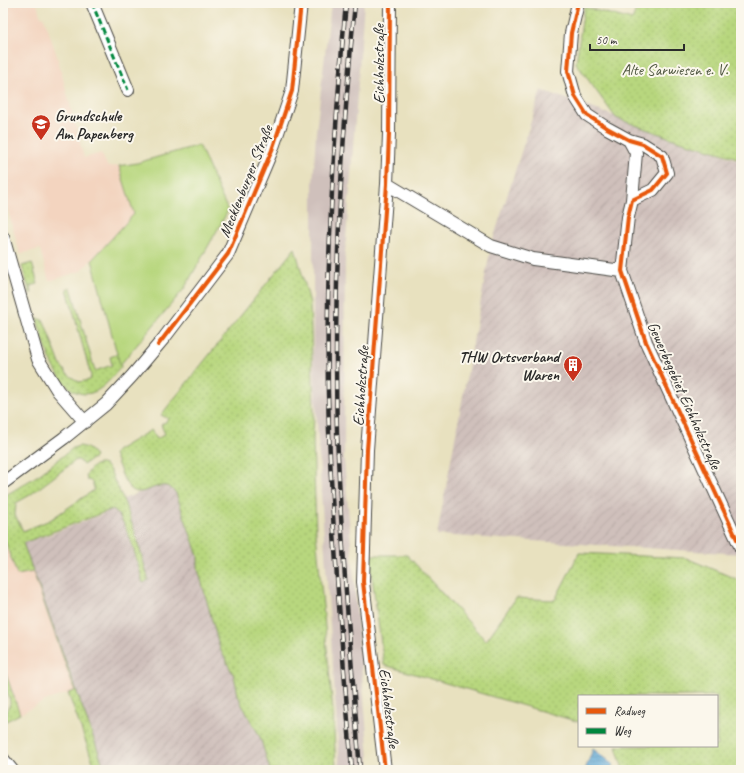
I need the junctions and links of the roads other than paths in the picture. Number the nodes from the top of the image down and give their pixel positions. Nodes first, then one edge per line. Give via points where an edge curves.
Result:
1 (92, 3) edge
2 (301, 3) edge
3 (390, 3) edge
4 (578, 3) edge
5 (128, 90) dead end
6 (629, 140) junction
7 (387, 184) junction
8 (632, 200) junction
9 (3, 237) edge
10 (622, 272) junction
11 (85, 422) junction
12 (3, 482) edge
13 (741, 548) edge
14 (3, 759) edge
15 (12, 770) edge
16 (385, 770) edge

1 - 5 street
2 - 11 street, Mecklenburger Straße via 292,91 272,150 228,254 132,376
3 - 7 street, Eichholzstraße via 390,134
4 - 6 street via 571,33 568,71 575,96 587,115
6 - 8 street via 636,154
6 - 8 street via 643,144 662,156 667,173 653,190
7 - 10 street via 491,246 532,259
7 - 16 street, Eichholzstraße via 367,450 363,582
8 - 10 street
9 - 11 street via 38,359 58,391
10 - 13 street, Gewerbegebiet Eichholzstraße via 646,342
11 - 12 street, Mecklenburger Straße
14 - 15 street

